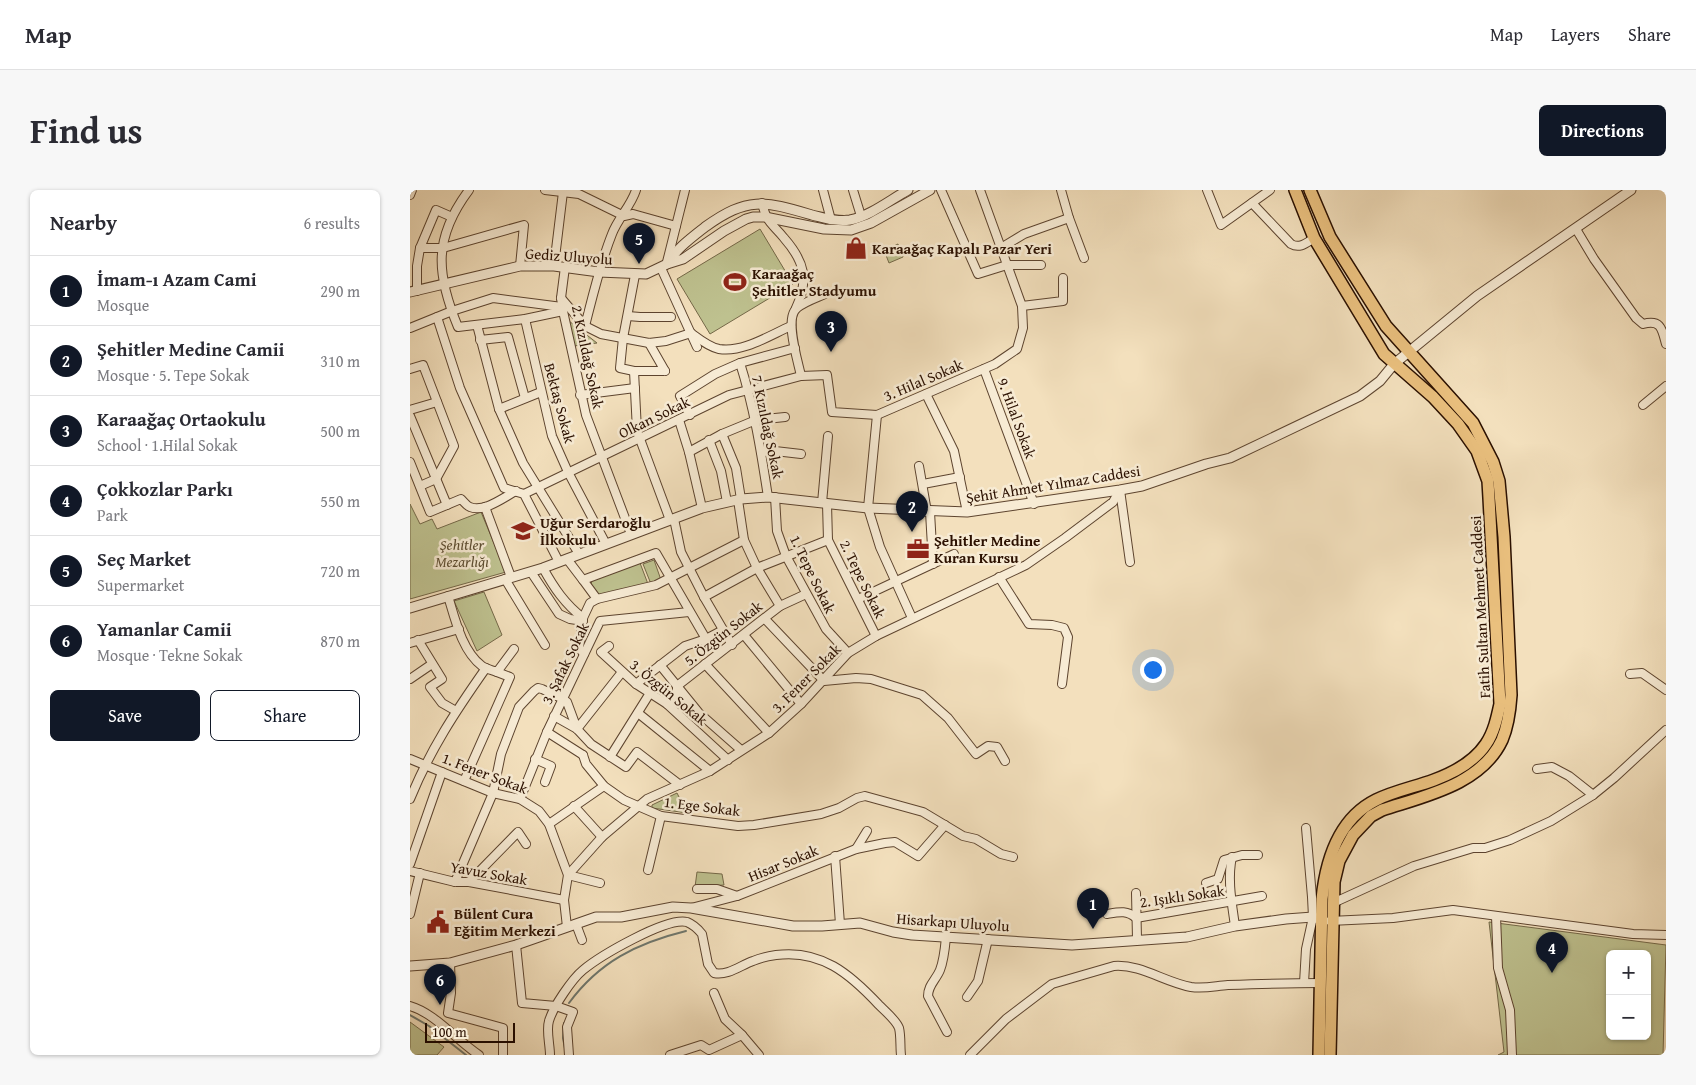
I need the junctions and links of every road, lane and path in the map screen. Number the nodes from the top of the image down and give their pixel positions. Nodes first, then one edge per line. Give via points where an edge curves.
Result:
1 (412, 190) edge
2 (468, 190) edge
3 (545, 190) edge
4 (685, 190) edge
5 (823, 190) edge
6 (853, 190) edge
7 (908, 190) edge
8 (930, 190) edge
9 (941, 190) edge
10 (980, 190) edge
11 (1061, 190) edge
12 (1207, 190) edge
13 (1269, 190) edge
14 (1295, 190) edge
15 (1310, 190) edge
16 (1631, 190) edge
17 (634, 191) edge
18 (563, 192) junction
19 (410, 195) edge
20 (762, 203) junction
21 (1252, 203) junction
22 (624, 216) junction
23 (861, 216) junction
24 (452, 217) junction
25 (765, 217) junction
26 (1069, 218) junction
27 (831, 220) junction
28 (676, 226) junction
29 (1576, 228) junction
30 (1314, 238) junction
31 (420, 248) junction
32 (442, 248) junction
33 (1001, 248) junction
34 (1084, 258) dead end
35 (1007, 265) junction
36 (1041, 265) dead end
37 (520, 266) junction
38 (554, 266) junction
39 (664, 266) junction
40 (565, 267) junction
41 (599, 272) junction
42 (635, 275) junction
43 (1063, 278) dead end
44 (443, 284) junction
45 (414, 292) edge
46 (825, 294) dead end
47 (562, 305) junction
48 (1022, 306) junction
49 (796, 308) junction
50 (452, 312) junction
51 (628, 316) junction
52 (437, 318) junction
53 (670, 318) dead end
54 (525, 319) junction
55 (476, 325) junction
56 (584, 326) junction
57 (791, 326) junction
58 (410, 328) edge
59 (691, 333) junction
60 (623, 338) junction
61 (480, 340) junction
62 (649, 343) junction
63 (1666, 344) edge
64 (697, 347) dead end
65 (795, 348) junction
66 (1409, 352) junction
67 (740, 363) junction
68 (1394, 364) junction
69 (410, 369) edge
70 (984, 369) junction
71 (634, 371) junction
72 (801, 376) junction
73 (1666, 386) edge
74 (635, 388) junction
75 (748, 390) junction
76 (541, 392) junction
77 (926, 394) junction
78 (580, 395) junction
79 (525, 398) junction
80 (437, 402) junction
81 (1643, 405) dead end
82 (499, 408) junction
83 (410, 410) edge
84 (832, 412) joint
85 (690, 415) junction
86 (877, 415) junction
87 (410, 416) edge
88 (785, 417) dead end
89 (679, 420) junction
90 (756, 420) junction
91 (722, 434) junction
92 (828, 436) dead end
93 (640, 439) junction
94 (709, 440) junction
95 (689, 452) junction
96 (761, 452) junction
97 (801, 454) dead end
98 (602, 458) junction
99 (410, 462) edge
100 (919, 466) dead end
101 (568, 472) junction
102 (960, 477) junction
103 (436, 479) junction
104 (922, 484) junction
105 (420, 486) junction
106 (537, 488) junction
107 (1120, 490) junction
108 (520, 493) junction
109 (772, 497) junction
110 (740, 499) junction
111 (726, 502) junction
112 (825, 503) junction
113 (1034, 504) junction
114 (447, 505) junction
115 (485, 507) junction
116 (702, 508) junction
117 (868, 508) junction
118 (929, 512) junction
119 (967, 512) junction
120 (672, 520) junction
121 (631, 534) junction
122 (744, 540) junction
123 (828, 540) junction
124 (606, 544) junction
125 (579, 554) junction
126 (954, 554) dead end
127 (786, 556) junction
128 (563, 560) junction
129 (1130, 562) dead end
130 (933, 564) junction
131 (543, 568) junction
132 (757, 568) junction
133 (688, 569) junction
134 (531, 572) junction
135 (508, 578) junction
136 (999, 578) junction
137 (670, 579) junction
138 (582, 580) junction
139 (895, 581) junction
140 (806, 594) junction
141 (448, 596) junction
142 (704, 597) junction
143 (597, 599) junction
144 (858, 599) junction
145 (780, 606) junction
146 (410, 608) edge
147 (689, 612) junction
148 (912, 618) junction
149 (583, 619) junction
150 (765, 619) junction
151 (459, 629) junction
152 (723, 630) junction
153 (744, 635) junction
154 (876, 636) junction
155 (706, 639) junction
156 (418, 640) junction
157 (410, 643) edge
158 (545, 645) dead end
159 (732, 645) junction
160 (609, 646) dead end
161 (514, 649) dead end
162 (848, 653) junction
163 (584, 654) junction
164 (432, 664) junction
165 (705, 664) junction
166 (660, 665) junction
167 (486, 668) junction
168 (497, 672) junction
169 (622, 672) junction
170 (1630, 674) dead end
171 (410, 679) edge
172 (824, 681) junction
173 (636, 684) junction
174 (1062, 684) dead end
175 (677, 686) junction
176 (1666, 690) edge
177 (650, 693) junction
178 (563, 699) junction
179 (667, 704) junction
180 (801, 704) junction
181 (456, 711) junction
182 (638, 713) junction
183 (554, 716) junction
184 (577, 729) junction
185 (1666, 730) edge
186 (547, 732) junction
187 (769, 733) junction
188 (591, 744) junction
189 (741, 750) junction
190 (582, 755) junction
191 (610, 757) junction
192 (535, 758) junction
193 (410, 760) edge
194 (728, 760) junction
195 (1005, 761) dead end
196 (424, 765) junction
197 (1536, 770) dead end
198 (710, 771) junction
199 (442, 772) junction
200 (464, 781) junction
201 (545, 782) dead end
202 (680, 785) junction
203 (604, 786) junction
204 (493, 793) junction
205 (1593, 795) junction
206 (410, 799) edge
207 (520, 799) junction
208 (640, 805) junction
209 (574, 806) junction
210 (661, 816) junction
211 (548, 824) junction
212 (945, 825) junction
213 (1306, 828) dead end
214 (867, 831) dead end
215 (602, 837) junction
216 (526, 844) dead end
217 (856, 849) junction
218 (1258, 855) dead end
219 (835, 856) junction
220 (1013, 857) dead end
221 (1232, 857) junction
222 (410, 864) edge
223 (648, 870) dead end
224 (410, 871) edge
225 (420, 874) junction
226 (568, 875) junction
227 (455, 882) junction
228 (469, 882) junction
229 (600, 883) dead end
230 (1206, 883) dead end
231 (697, 889) dead end
232 (1136, 893) dead end
233 (737, 896) junction
234 (1262, 896) dead end
235 (564, 900) junction
236 (1232, 903) junction
237 (1333, 903) junction
238 (691, 908) junction
239 (410, 914) edge
240 (1107, 914) dead end
241 (1496, 916) junction
242 (1136, 918) junction
243 (1322, 919) junction
244 (840, 924) junction
245 (571, 926) junction
246 (1235, 926) junction
247 (1666, 935) edge
248 (946, 937) junction
249 (988, 939) junction
250 (1136, 939) junction
251 (582, 940) dead end
252 (516, 946) junction
253 (450, 963) junction
254 (410, 966) edge
255 (1304, 983) junction
256 (1320, 984) junction
257 (714, 993) dead end
258 (967, 997) dead end
259 (410, 1006) edge
260 (556, 1006) junction
261 (947, 1032) dead end
262 (742, 1035) junction
263 (710, 1052) edge
264 (479, 1055) edge
265 (503, 1055) edge
266 (550, 1055) edge
267 (568, 1055) edge
268 (670, 1055) edge
269 (759, 1055) edge
270 (901, 1055) edge
271 (970, 1055) edge
272 (1319, 1055) edge
273 (1330, 1055) edge
274 (1512, 1055) edge

1 - 19 street
2 - 24 street
3 - 18 street
4 - 28 street
5 - 27 street
6 - 23 street
7 - 23 street
8 - 25 street, Gediz Uluyolu via 871,223 851,230 824,229
9 - 35 street via 978,274
10 - 33 street
11 - 26 street
12 - 21 street via 1221,225
13 - 21 street
14 - 30 main road, Fatih Sultan Mehmet Caddesi
15 - 66 main road, Fatih Sultan Mehmet Caddesi via 1330,237 1386,326
16 - 29 street, Şehit Ahmet Yılmaz Caddesi
17 - 22 street
18 - 22 street via 588,197
18 - 38 street
20 - 25 street
20 - 27 street
20 - 39 street via 733,209 717,219 678,249
21 - 30 street via 1296,247
22 - 28 street via 633,214
22 - 41 street via 613,231
23 - 27 street
24 - 31 street via 436,210
24 - 32 street
25 - 39 street, Gediz Uluyolu via 746,219 683,259
25 - 49 street via 790,244 802,268 804,286
26 - 33 street via 1024,234
26 - 34 street
28 - 39 street
29 - 63 street via 1636,318 1643,324 1657,323
29 - 66 street, Şehit Ahmet Yılmaz Caddesi via 1477,296
30 - 68 main road, Fatih Sultan Mehmet Caddesi via 1384,354
31 - 32 street
31 - 45 street
32 - 37 street via 524,225
32 - 44 street
33 - 35 street
35 - 36 street
35 - 48 street
37 - 38 street, Gediz Uluyolu
37 - 44 street, Gediz Uluyolu
38 - 40 street, Gediz Uluyolu
39 - 42 street, Gediz Uluyolu
39 - 59 street
40 - 41 street, Gediz Uluyolu
40 - 47 street, 2. Kızıldağ Sokak
41 - 42 street, Gediz Uluyolu
41 - 56 street
42 - 51 street
43 - 48 street via 1063,301
44 - 45 street, Gediz Uluyolu
44 - 50 street
46 - 49 street
47 - 50 street via 493,298
47 - 54 street
47 - 56 street
47 - 78 street, 2. Kızıldağ Sokak
48 - 70 street, 3. Hilal Sokak via 1023,328 1017,349
49 - 57 street
50 - 52 street
50 - 55 street via 458,327
51 - 53 street
51 - 60 street
52 - 58 street
52 - 108 street via 460,388 504,488
54 - 55 street
54 - 76 street, Bektaş Sokak
55 - 61 street
56 - 60 street via 601,334
57 - 59 street via 740,348 719,349
57 - 65 street
59 - 62 street
59 - 64 street
60 - 62 street
60 - 71 street via 620,368
61 - 79 street via 508,337
61 - 82 street
62 - 71 street via 664,371
65 - 67 street
65 - 72 street
66 - 68 street, Şehit Ahmet Yılmaz Caddesi
66 - 237 main road, Fatih Sultan Mehmet Caddesi via 1473,423 1499,481 1510,716 1502,741 1480,769 1459,783 1382,810 1363,824 1339,861
67 - 75 street, 7. Kızıldağ Sokak
67 - 85 street via 680,396
68 - 107 street, Şehit Ahmet Yılmaz Caddesi via 1380,381 1360,396 1230,458
68 - 243 main road, Fatih Sultan Mehmet Caddesi via 1433,396 1458,424 1477,451 1488,481 1500,704 1492,733 1476,757 1447,775 1378,799 1367,805 1342,830 1324,878
69 - 80 street via 422,365
70 - 77 street, 3. Hilal Sokak
70 - 113 street, 9. Hilal Sokak
71 - 74 street
72 - 75 street, Olkan Sokak
72 - 84 street, Olkan Sokak via 827,375
73 - 81 street
74 - 78 street
74 - 93 street
75 - 85 street, Olkan Sokak via 729,395
75 - 90 street, 7. Kızıldağ Sokak
76 - 79 street
76 - 101 street, Bektaş Sokak via 552,436
77 - 86 street, 3. Hilal Sokak
77 - 102 street via 954,451
78 - 98 street, 2. Kızıldağ Sokak
79 - 82 street
80 - 83 street
80 - 103 street via 454,446
82 - 106 street
84 - 86 street, 3. Hilal Sokak
85 - 89 street, Olkan Sokak
86 - 117 street
87 - 103 street
88 - 90 street
89 - 93 street, Olkan Sokak
89 - 95 street
90 - 91 street
90 - 96 street, 7. Kızıldağ Sokak
91 - 94 street
91 - 110 street via 736,468
92 - 112 street, 2. Tepe Sokak
93 - 98 street, Olkan Sokak
93 - 120 street
94 - 95 street
94 - 111 street via 721,472
95 - 116 street
96 - 97 street
96 - 109 street, 7. Kızıldağ Sokak
98 - 101 street, Olkan Sokak
98 - 121 street, 2. Kızıldağ Sokak
99 - 105 street
100 - 104 street
101 - 106 street, Olkan Sokak
101 - 124 street, Bektaş Sokak
102 - 104 street
102 - 119 street
103 - 105 street
103 - 114 street
104 - 118 street
105 - 114 street via 430,512
106 - 108 street, Olkan Sokak
106 - 125 street
107 - 113 street, Şehit Ahmet Yılmaz Caddesi
107 - 129 street
107 - 136 street, 3. Fener Sokak via 1113,502 1065,538 1026,565
108 - 115 street, Olkan Sokak
108 - 128 street
109 - 110 street, Şehit Ahmet Yılmaz Caddesi
109 - 112 street, Şehit Ahmet Yılmaz Caddesi
109 - 127 street, 1. Tepe Sokak
110 - 111 street, Şehit Ahmet Yılmaz Caddesi
110 - 122 street
111 - 116 street, Şehit Ahmet Yılmaz Caddesi
112 - 117 street, Şehit Ahmet Yılmaz Caddesi
112 - 123 street, 2. Tepe Sokak
113 - 119 street, Şehit Ahmet Yılmaz Caddesi
114 - 115 street via 461,499 471,508
115 - 135 street
116 - 120 street, Şehit Ahmet Yılmaz Caddesi
117 - 118 street, Şehit Ahmet Yılmaz Caddesi
117 - 139 street
118 - 119 street, Şehit Ahmet Yılmaz Caddesi
118 - 130 street
120 - 121 street, Şehit Ahmet Yılmaz Caddesi
120 - 133 street
121 - 124 street, Şehit Ahmet Yılmaz Caddesi
122 - 132 street
122 - 133 street
123 - 127 street
123 - 144 street, 2. Tepe Sokak
124 - 125 street, Şehit Ahmet Yılmaz Caddesi
125 - 128 street, Şehit Ahmet Yılmaz Caddesi
126 - 130 street
127 - 132 street
127 - 140 street, 1. Tepe Sokak
128 - 131 street, Şehit Ahmet Yılmaz Caddesi
128 - 138 street
130 - 139 street
131 - 134 street, Şehit Ahmet Yılmaz Caddesi
131 - 149 street via 556,591
132 - 142 street
132 - 145 street
133 - 137 street
133 - 142 street
134 - 135 street, Şehit Ahmet Yılmaz Caddesi
134 - 149 street via 559,614 570,619
135 - 141 street, Şehit Ahmet Yılmaz Caddesi
135 - 158 street
136 - 148 street, 3. Fener Sokak
136 - 174 street via 1030,624 1064,628 1068,637
137 - 138 street via 656,553
137 - 143 street
137 - 147 street
138 - 143 street
139 - 144 street
139 - 148 street
140 - 145 street, 5. Özgün Sokak
140 - 162 street, 1. Tepe Sokak via 826,629
141 - 146 street, Şehit Ahmet Yılmaz Caddesi
141 - 151 street
142 - 152 street
143 - 149 street via 590,603
144 - 154 street, 2. Tepe Sokak
145 - 150 street, 5. Özgün Sokak
147 - 155 street
147 - 163 street, 3. Şafak Sokak via 600,621
148 - 154 street, 3. Fener Sokak
149 - 163 street via 579,648
150 - 153 street, 5. Özgün Sokak
150 - 172 street
151 - 156 street
151 - 167 street via 465,644
152 - 155 street
152 - 159 street
153 - 159 street, 5. Özgün Sokak
153 - 180 street
154 - 162 street, 3. Fener Sokak
155 - 166 street via 685,646
156 - 157 street
156 - 164 street
159 - 165 street, 5. Özgün Sokak
160 - 169 street, 3. Özgün Sokak via 601,652
161 - 168 street
162 - 172 street, 3. Fener Sokak
163 - 178 street, 3. Şafak Sokak
164 - 171 street
164 - 181 street via 442,679 430,687 442,703
165 - 175 street, 5. Özgün Sokak
165 - 187 street
166 - 173 street
166 - 175 street
167 - 168 street
167 - 181 street
168 - 200 street via 510,677
169 - 173 street, 3. Özgün Sokak
169 - 184 street
170 - 176 street via 1642,673
172 - 180 street, 3. Fener Sokak
172 - 195 street via 871,679 922,695 948,718 976,754 988,746 997,747
173 - 177 street, 3. Özgün Sokak
175 - 179 street, 5. Özgün Sokak via 677,693
175 - 189 street via 699,713
177 - 179 street, 3. Özgün Sokak
177 - 182 street
178 - 183 street, 3. Şafak Sokak
178 - 184 street
178 - 204 street via 538,688 519,708 501,754
179 - 194 street, 3. Özgün Sokak
180 - 187 street, 3. Fener Sokak
181 - 196 street
182 - 191 street
182 - 198 street
183 - 184 street
183 - 186 street, 3. Şafak Sokak
184 - 188 street
185 - 205 street
186 - 190 street
186 - 192 street, 3. Şafak Sokak
187 - 189 street, 3. Fener Sokak
188 - 190 street
188 - 191 street
189 - 194 street, 3. Fener Sokak
190 - 203 street, 1. Ege Sokak
191 - 202 street via 626,767 637,752
192 - 201 street via 552,766
192 - 207 street, 3. Şafak Sokak
193 - 196 street, 1. Fener Sokak
194 - 198 street, 3. Fener Sokak
196 - 199 street, 1. Fener Sokak
196 - 206 street
197 - 205 street via 1552,767
198 - 202 street, 3. Fener Sokak
199 - 200 street, 1. Fener Sokak
199 - 222 street
200 - 204 street, 1. Fener Sokak
202 - 208 street, 3. Fener Sokak
203 - 208 street, 1. Ege Sokak via 624,800
203 - 209 street
204 - 207 street, 1. Fener Sokak
204 - 227 street
205 - 237 street via 1551,821 1510,840 1414,866
207 - 211 street, 1. Fener Sokak via 539,811
208 - 210 street, 1. Ege Sokak
208 - 215 street, 3. Fener Sokak
209 - 211 street
209 - 215 street
210 - 212 street, 1. Ege Sokak via 738,826 754,825 821,814 866,796 923,812
210 - 223 street
211 - 226 street, 1. Fener Sokak
212 - 217 street, Hisar Sokak via 918,856 895,842
212 - 220 street, 1. Ege Sokak
213 - 243 street
214 - 217 street
215 - 226 street, 3. Fener Sokak
216 - 228 street via 518,832
217 - 219 street, Hisar Sokak
218 - 221 street
219 - 233 street, Hisar Sokak
219 - 244 street
221 - 230 street via 1224,860 1218,879
221 - 236 street
224 - 225 street, Yavuz Sokak
225 - 227 street, Yavuz Sokak
225 - 239 street
226 - 229 street
226 - 235 street
227 - 228 street, Yavuz Sokak
228 - 235 street, Yavuz Sokak
231 - 233 street via 717,889
232 - 242 street
233 - 238 street, Hisar Sokak
234 - 236 street, 2. Işıklı Sokak
235 - 245 street
236 - 242 street, 2. Işıklı Sokak
236 - 246 street
237 - 243 main road, Fatih Sultan Mehmet Caddesi
238 - 244 street, Hisarkapı Uluyolu via 793,926
238 - 245 street, Hisarkapı Uluyolu via 673,907 621,917 596,917
240 - 242 street, 2. Işıklı Sokak via 1122,911
241 - 243 street via 1453,910 1393,918
241 - 247 street via 1634,934
241 - 274 street via 1498,968 1510,1010
242 - 250 street
243 - 246 street, Hisarkapı Uluyolu via 1286,919
243 - 255 street via 1306,949
243 - 256 main road, Fatih Sultan Mehmet Caddesi
243 - 273 main road, Fatih Sultan Mehmet Caddesi
244 - 248 street, Hisarkapı Uluyolu via 860,923 893,932
245 - 251 street
245 - 252 street, Hisarkapı Uluyolu
246 - 250 street, Hisarkapı Uluyolu via 1187,937
248 - 249 street, Hisarkapı Uluyolu
248 - 261 street via 939,971 930,984 928,996
249 - 250 street, Hisarkapı Uluyolu via 1072,945
249 - 258 street via 978,981
252 - 253 street, Hisarkapı Uluyolu
252 - 260 street via 522,1003
253 - 254 street, Hisarkapı Uluyolu
253 - 265 street via 448,1013 503,1028
255 - 256 street
255 - 271 street via 1208,989 1165,980 1123,965 1114,966 1052,984 1006,1019
256 - 272 main road, Fatih Sultan Mehmet Caddesi
257 - 262 street via 725,1019
259 - 264 street via 427,1014
260 - 266 street via 549,1022
260 - 267 street via 573,1012 567,1027
260 - 270 street via 583,970 638,936 666,925 687,922 702,934 708,964 714,973 720,974 754,960 790,954 811,956 837,968 864,990 899,1027
262 - 263 street
262 - 269 street
263 - 268 street via 701,1045

